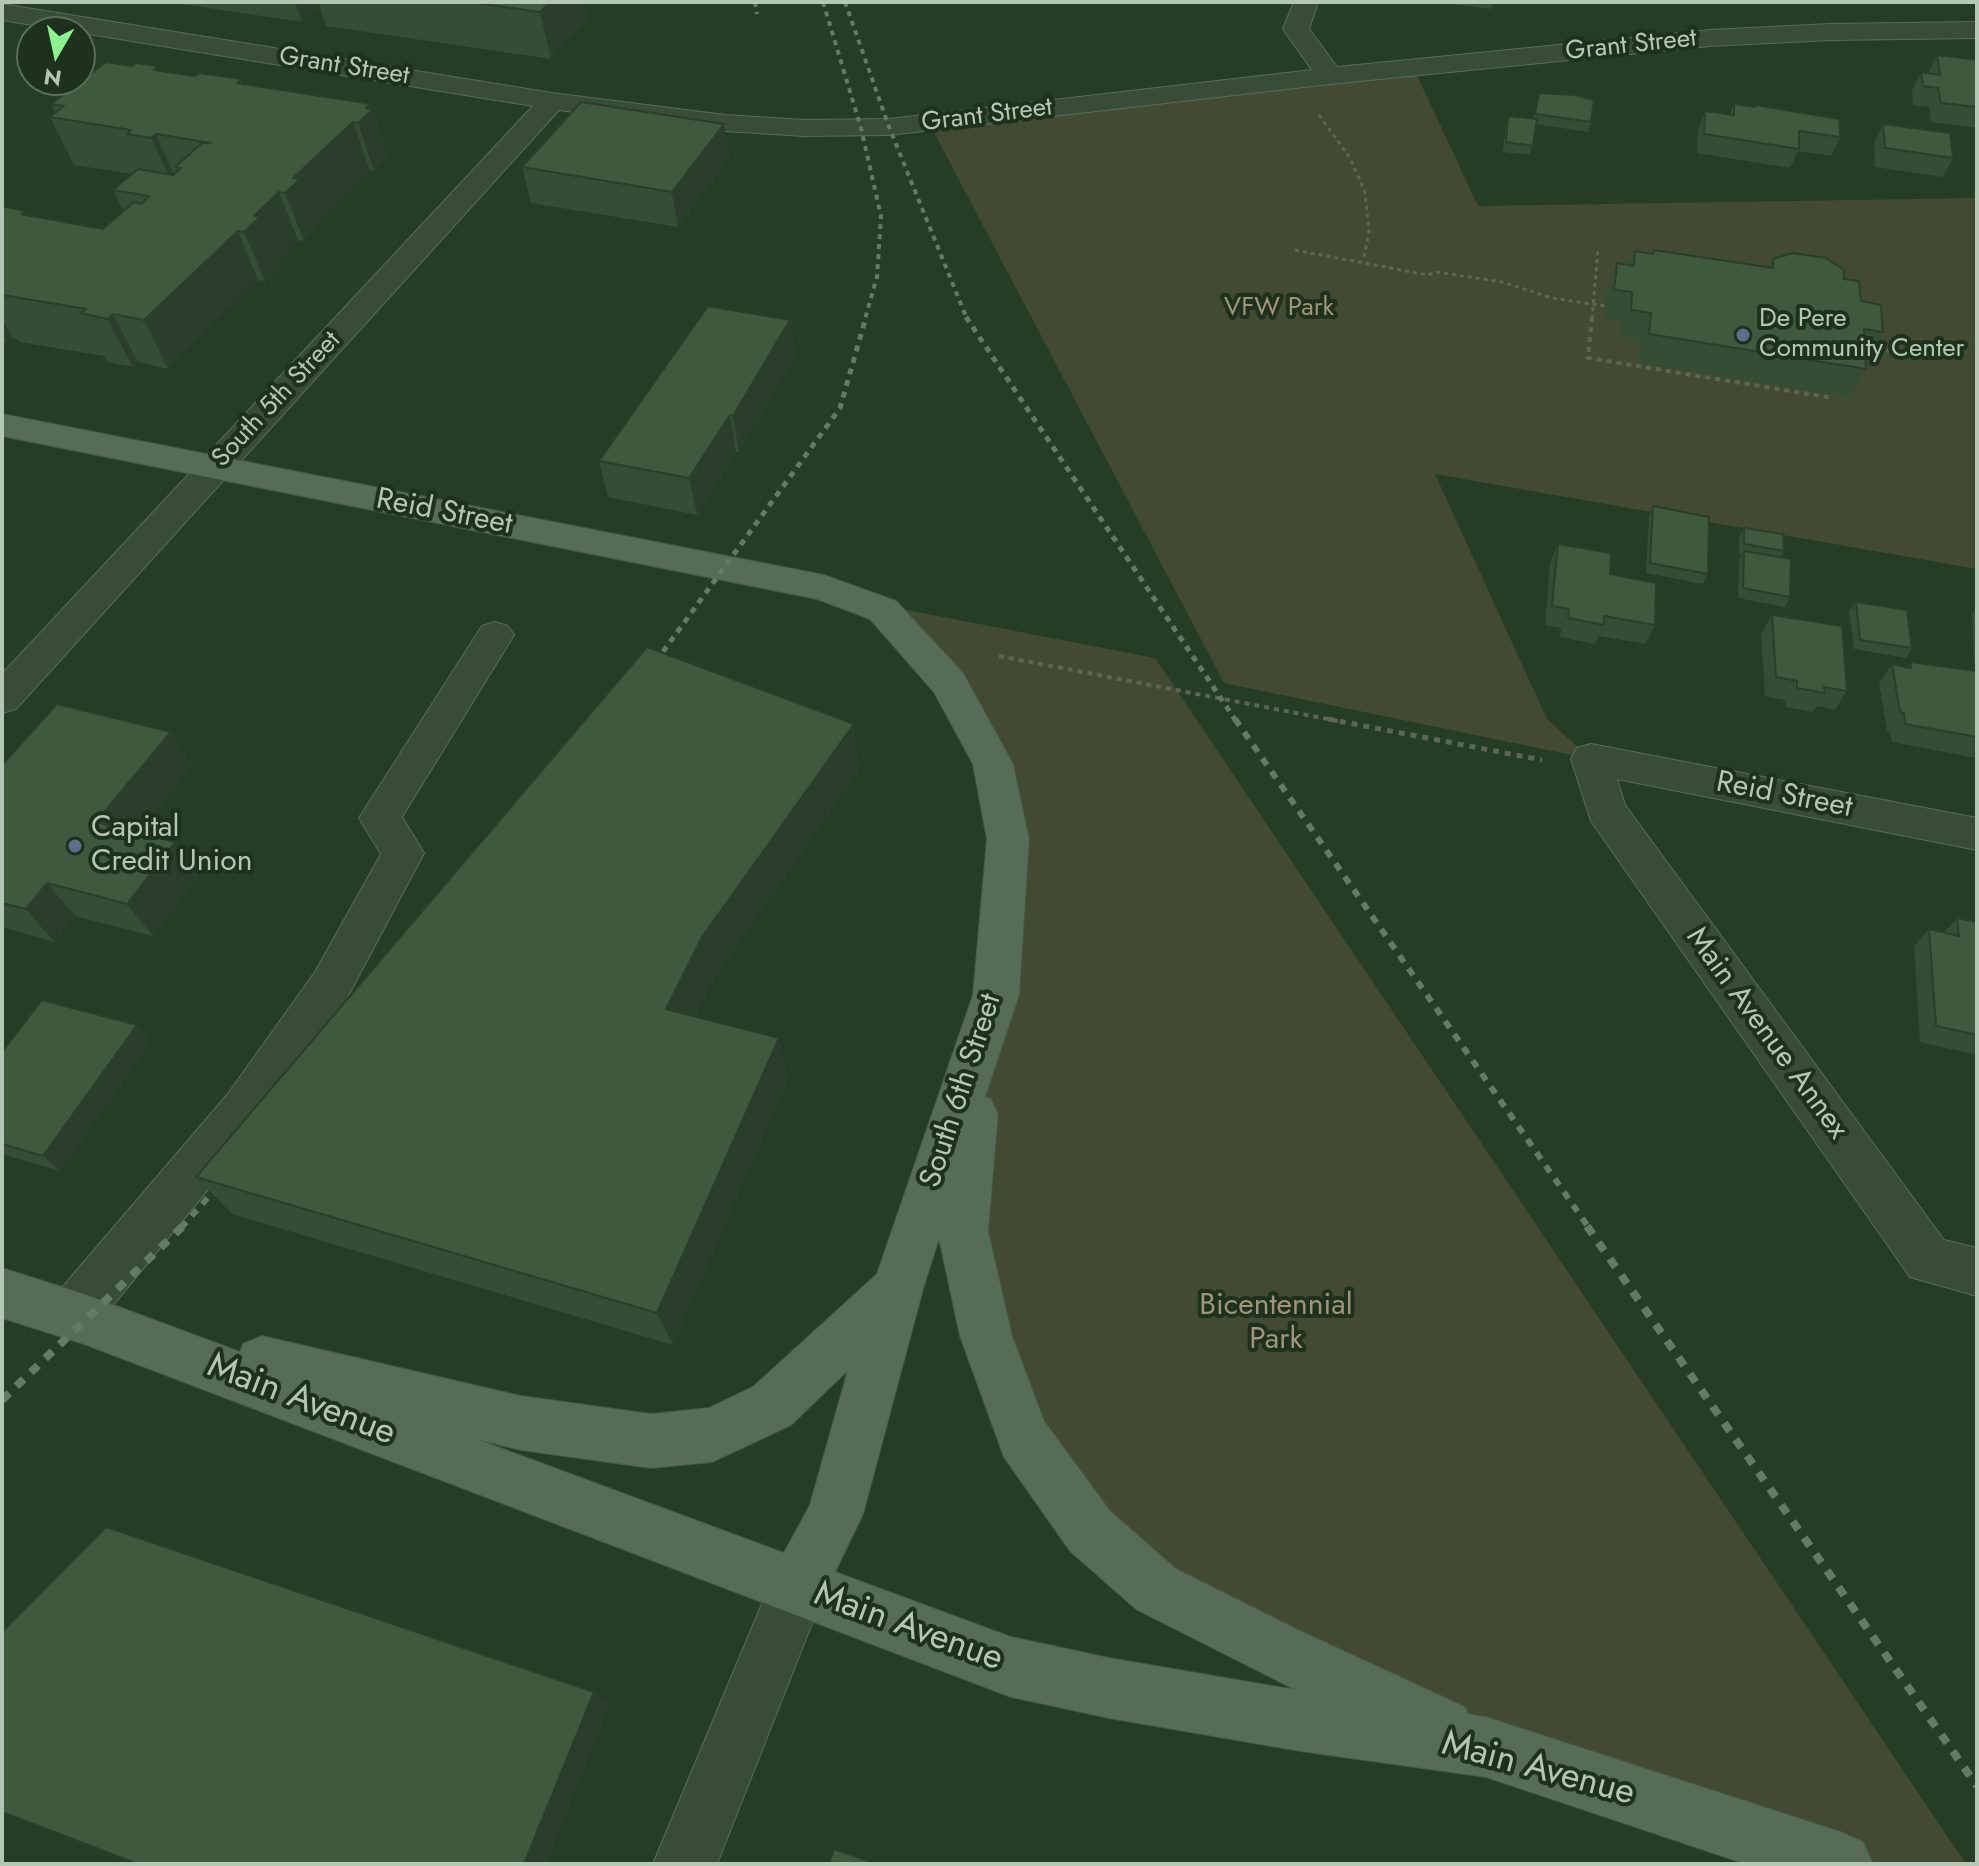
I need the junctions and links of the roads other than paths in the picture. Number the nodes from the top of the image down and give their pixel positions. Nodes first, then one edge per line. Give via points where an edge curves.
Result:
1 (1306, 2) edge
2 (2, 12) edge
3 (1977, 30) edge
4 (1330, 76) junction
5 (552, 101) junction
6 (2, 425) edge
7 (214, 468) junction
8 (883, 610) joint
9 (495, 635) dead end
10 (2, 699) edge
11 (1591, 759) joint
12 (1977, 834) edge
13 (996, 995) junction
14 (1977, 1272) edge
15 (897, 1289) junction
16 (2, 1293) edge
17 (78, 1317) junction
18 (797, 1588) junction
19 (1486, 1747) junction
20 (685, 1864) edge
21 (1841, 1864) edge

1 - 4 street via 1296,29
2 - 5 street, Grant Street
3 - 4 street, Grant Street via 1710,38
4 - 5 street, Grant Street via 889,127 725,123
5 - 7 street, South 5th Street
6 - 7 main road, Reid Street
7 - 8 main road, Reid Street via 824,588
7 - 10 street, South 5th Street
8 - 13 main road, South 6th Street via 949,683 993,764 1008,839
9 - 17 street via 380,818 403,853 331,985 244,1110
11 - 12 street, Reid Street
11 - 14 street, Main Avenue Annex via 1606,810 1928,1260
13 - 15 main road, South 6th Street
13 - 19 main road via 972,1123 963,1231 986,1336 1023,1438 1090,1531 1156,1589
15 - 17 main road via 772,1406 712,1435 651,1441 521,1423
15 - 18 main road, South 6th Street via 835,1514
16 - 17 main road, Main Avenue
17 - 18 main road, Main Avenue
18 - 19 main road, Main Avenue via 1011,1667 1285,1719
18 - 20 street
19 - 21 main road, Main Avenue

